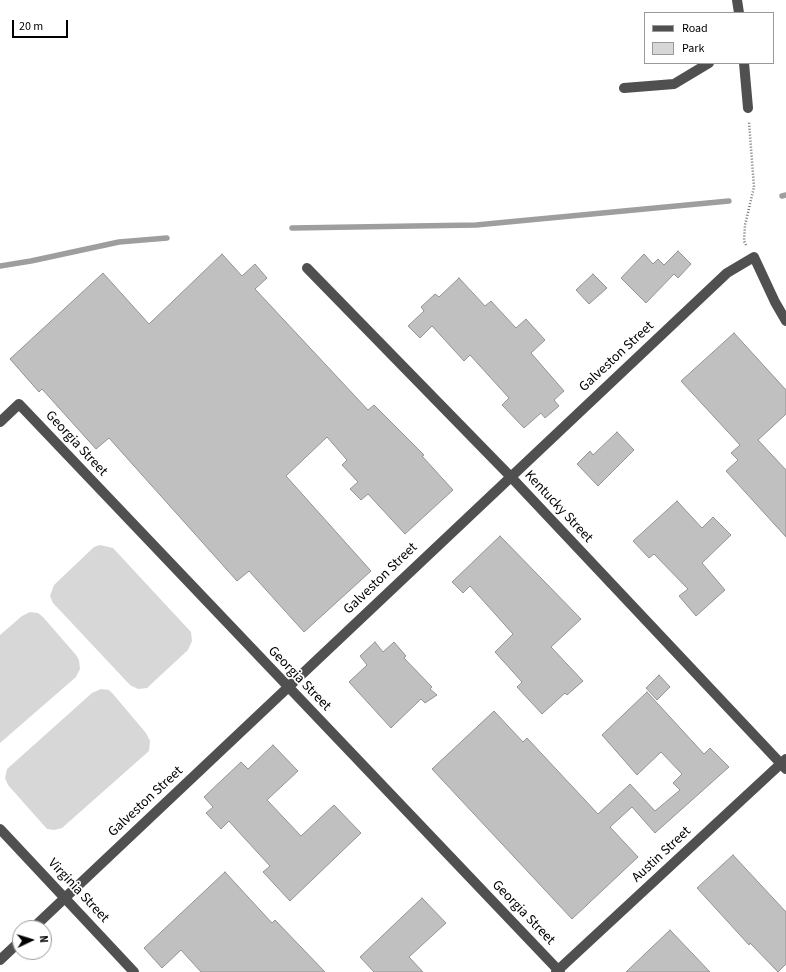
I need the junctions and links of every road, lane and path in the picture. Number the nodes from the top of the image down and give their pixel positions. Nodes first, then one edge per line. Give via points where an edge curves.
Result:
1 (738, 0) edge
2 (739, 12) edge
3 (707, 64) edge
4 (744, 64) edge
5 (624, 88) dead end
6 (748, 108) joint
7 (754, 257) junction
8 (307, 268) dead end
9 (786, 321) edge
10 (0, 422) edge
11 (510, 476) junction
12 (287, 688) junction
13 (784, 764) edge
14 (0, 830) edge
15 (65, 898) junction
16 (42, 920) edge
17 (12, 949) edge
18 (0, 960) edge
19 (558, 971) edge
20 (134, 972) edge

1 - 2 street
3 - 5 street via 674,84
4 - 6 street
6 - 7 path via 754,187 744,241
7 - 9 street
7 - 11 street, Galveston Street via 727,273
8 - 11 street, Kentucky Street
10 - 12 street, Georgia Street via 19,404
11 - 12 street, Galveston Street
11 - 13 street, Kentucky Street
12 - 15 street, Galveston Street
12 - 19 street, Georgia Street
13 - 19 street, Austin Street
14 - 15 street, Virginia Street
15 - 16 street, Galveston Street
15 - 20 street, Virginia Street
17 - 18 street

